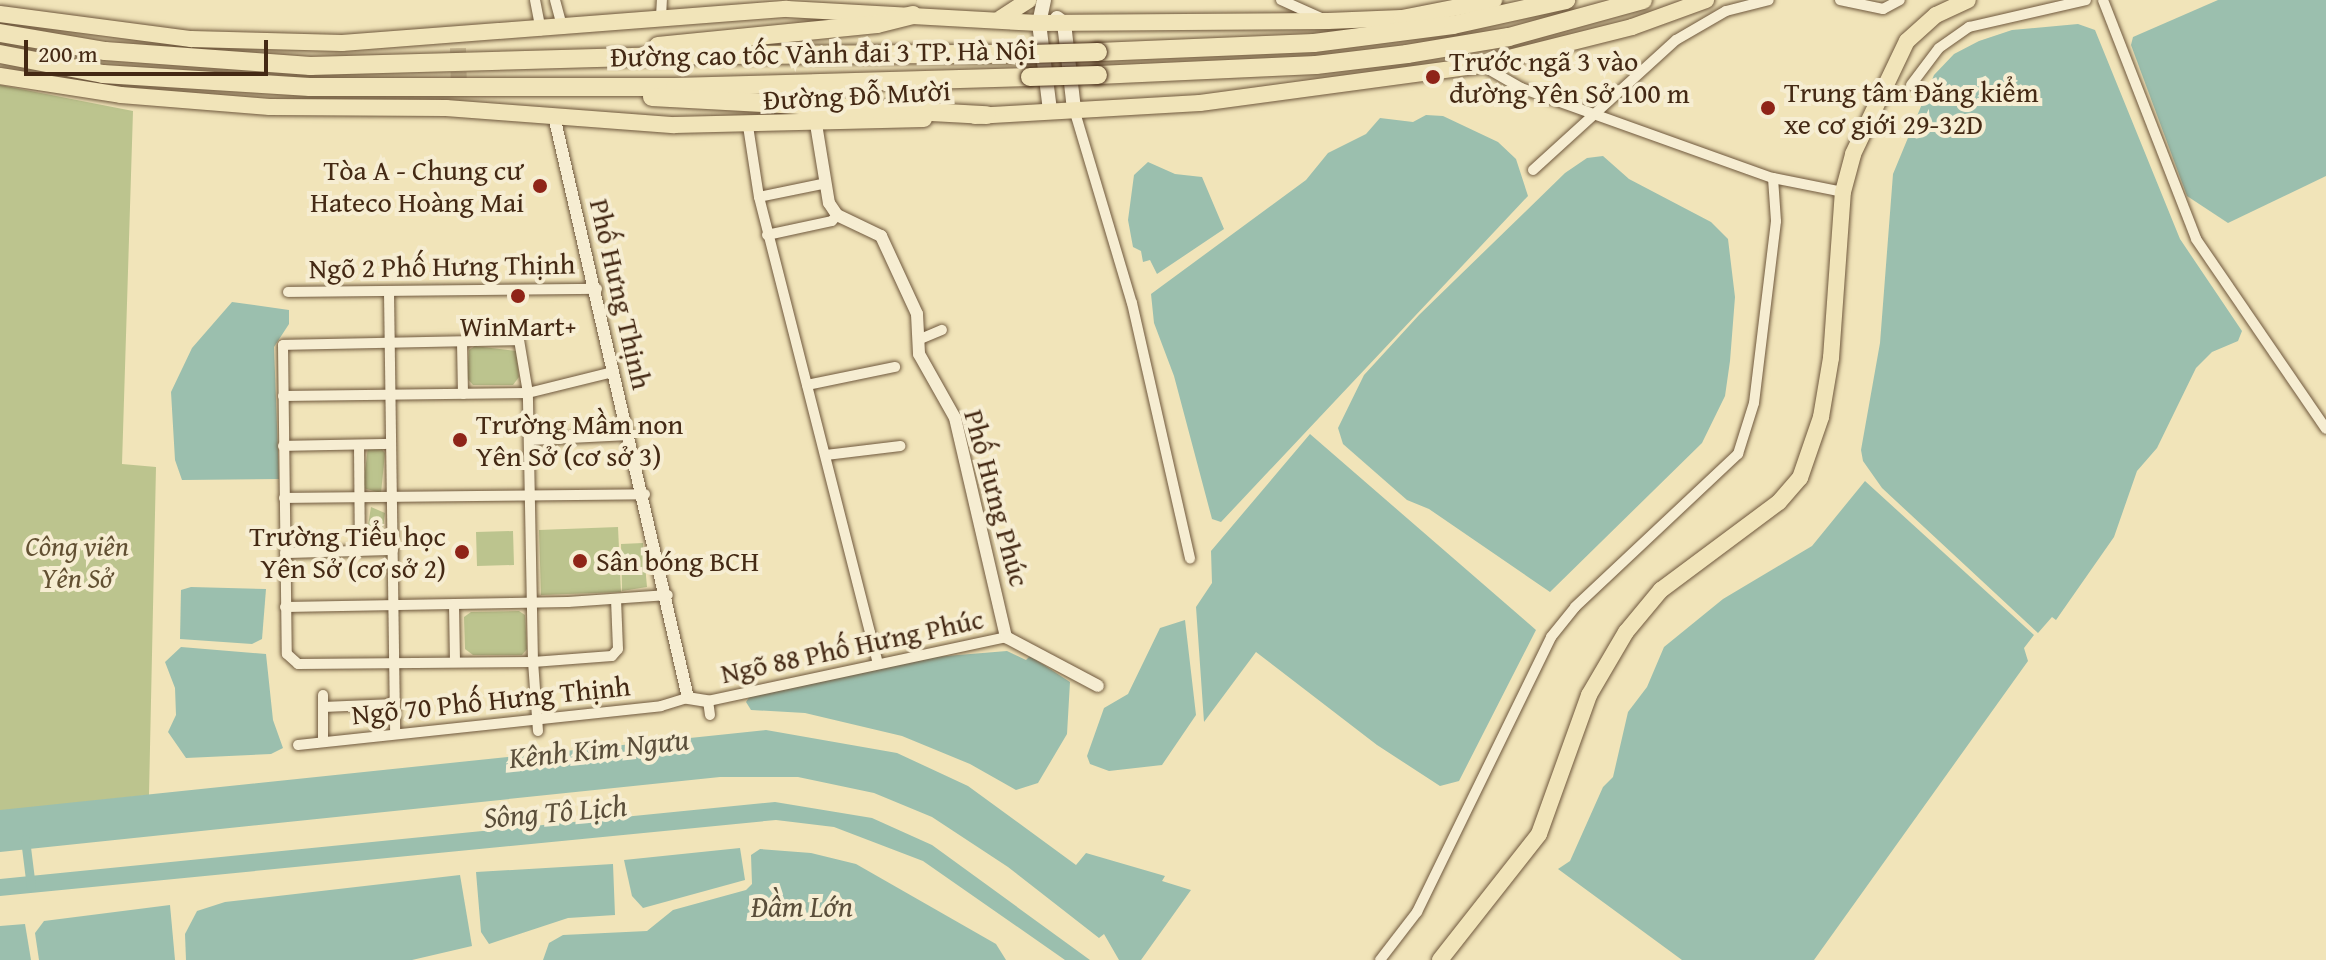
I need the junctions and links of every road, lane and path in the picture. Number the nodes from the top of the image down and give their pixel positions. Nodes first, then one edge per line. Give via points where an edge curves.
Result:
1 (535, 0) edge
2 (555, 0) edge
3 (1029, 0) edge
4 (1281, 0) edge
5 (1494, 0) edge
6 (1566, 0) edge
7 (1643, 0) edge
8 (1706, 0) edge
9 (1769, 0) edge
10 (1840, 0) edge
11 (1900, 0) edge
12 (1968, 0) edge
13 (2086, 0) edge
14 (2103, 0) edge
15 (1746, 1) edge
16 (785, 4) edge
17 (662, 7) edge
18 (1043, 10) edge
19 (0, 14) edge
20 (913, 15) junction
21 (1001, 19) junction
22 (1328, 21) junction
23 (1064, 23) junction
24 (563, 29) junction
25 (541, 30) junction
26 (0, 33) edge
27 (0, 54) edge
28 (552, 61) junction
29 (1481, 65) junction
30 (0, 76) edge
31 (533, 85) junction
32 (1911, 85) dead end
33 (1074, 109) junction
34 (1050, 110) junction
35 (1595, 113) junction
36 (987, 115) junction
37 (554, 116) junction
38 (816, 124) junction
39 (748, 126) junction
40 (1533, 170) dead end
41 (1773, 178) junction
42 (822, 184) junction
43 (1843, 192) junction
44 (759, 197) junction
45 (837, 215) junction
46 (767, 235) junction
47 (597, 289) junction
48 (288, 292) dead end
49 (389, 292) junction
50 (942, 330) dead end
51 (918, 340) junction
52 (462, 342) junction
53 (389, 343) junction
54 (895, 367) dead end
55 (613, 372) junction
56 (807, 385) junction
57 (528, 393) junction
58 (463, 394) junction
59 (390, 395) junction
60 (283, 396) junction
61 (2326, 429) edge
62 (629, 435) junction
63 (530, 440) junction
64 (391, 444) junction
65 (359, 445) junction
66 (283, 446) junction
67 (900, 446) dead end
68 (826, 455) junction
69 (645, 494) junction
70 (284, 498) junction
71 (360, 498) junction
72 (392, 498) junction
73 (531, 498) junction
74 (393, 550) junction
75 (360, 551) junction
76 (285, 553) junction
77 (1190, 558) dead end
78 (668, 595) junction
79 (616, 599) junction
80 (533, 603) junction
81 (454, 604) junction
82 (393, 605) junction
83 (285, 607) junction
84 (1006, 637) junction
85 (455, 662) junction
86 (533, 662) junction
87 (394, 663) junction
88 (878, 663) junction
89 (1098, 686) dead end
90 (688, 698) junction
91 (708, 701) junction
92 (395, 704) junction
93 (710, 715) dead end
94 (536, 719) junction
95 (538, 731) dead end
96 (395, 734) junction
97 (323, 741) junction
98 (298, 745) dead end
99 (1380, 960) edge
100 (1440, 960) edge

1 - 25 street
2 - 24 street
3 - 21 main road
4 - 22 street
5 - 22 main road via 1402,18
6 - 28 highway, Đường cao tốc Vành đai 3 TP. Hà Nội, bridge via 1453,25 1314,43 1029,54
7 - 31 highway, Đường cao tốc Vành đai 3 TP. Hà Nội, bridge via 1509,37 1316,65 675,87
8 - 29 main road, Đường Đỗ Mười via 1632,27
9 - 15 street
10 - 11 street via 1883,9
12 - 43 main road via 1936,15 1907,41 1853,154
13 - 32 street via 1969,27 1939,48
14 - 61 street via 2196,239
15 - 35 street via 1676,40
16 - 17 main road
16 - 20 main road
17 - 24 main road
18 - 21 main road
18 - 23 main road
18 - 34 main road
19 - 25 main road via 191,39 458,41
20 - 21 main road
20 - 28 highway
22 - 23 main road
23 - 33 main road
24 - 25 main road
26 - 28 highway, Đường cao tốc Vành đai 3 TP. Hà Nội via 229,64
27 - 31 highway, Đường cao tốc Vành đai 3 TP. Hà Nội via 103,74 228,85
29 - 33 main road, Đường Đỗ Mười via 1200,103
29 - 35 street via 1508,82
30 - 37 main road, Đường Đỗ Mười via 176,101 459,100
31 - 36 highway via 806,109
33 - 34 main road, Đường Đỗ Mười
33 - 77 street via 1132,303
34 - 36 main road, Đường Đỗ Mười
35 - 40 street
35 - 41 street
36 - 38 main road, Đường Đỗ Mười
37 - 39 main road, Đường Đỗ Mười
37 - 47 street, Phố Hưng Thịnh
38 - 39 main road, Đường Đỗ Mười
38 - 42 street
39 - 44 street
41 - 43 street
41 - 99 street via 1776,221 1754,403 1738,454 1575,607 1551,637 1417,912
42 - 44 street
42 - 45 street
43 - 100 main road via 1831,358 1821,417 1800,478 1779,502 1661,590 1626,632 1589,695 1539,834
44 - 46 street
45 - 46 street via 832,221
45 - 51 street, Phố Hưng Phúc via 881,236 917,314
46 - 56 street
47 - 49 street, Ngõ 2 Phố Hưng Thịnh
47 - 55 street, Phố Hưng Thịnh
48 - 49 street, Ngõ 2 Phố Hưng Thịnh
49 - 53 street
50 - 51 street
51 - 84 street, Phố Hưng Phúc via 919,354 955,418 965,450
52 - 53 street
52 - 57 street via 519,340
52 - 58 street
53 - 59 street
53 - 60 street via 283,345
54 - 56 street
55 - 57 street
55 - 62 street, Phố Hưng Thịnh
56 - 68 street
57 - 58 street
57 - 63 street
58 - 59 street
59 - 60 street
59 - 64 street
60 - 66 street
62 - 63 street
62 - 69 street, Phố Hưng Thịnh
63 - 73 street
64 - 65 street
64 - 72 street
65 - 66 street
65 - 71 street
66 - 70 street
67 - 68 street
68 - 88 street
69 - 73 street
69 - 78 street, Phố Hưng Thịnh
70 - 71 street
70 - 76 street
71 - 72 street
71 - 75 street
72 - 73 street
72 - 74 street
73 - 80 street
74 - 75 street
74 - 82 street
75 - 76 street
76 - 83 street
78 - 79 street
78 - 90 street, Phố Hưng Thịnh
79 - 80 street
79 - 86 street via 616,654
80 - 81 street
80 - 86 street
81 - 82 street
81 - 85 street
82 - 83 street
82 - 87 street
83 - 87 street via 287,654 298,664
84 - 88 street, Ngõ 88 Phố Hưng Phúc
84 - 89 street
85 - 86 street
85 - 87 street
86 - 94 street
87 - 92 street
88 - 91 street, Ngõ 88 Phố Hưng Phúc
90 - 91 street
90 - 94 street, Ngõ 70 Phố Hưng Thịnh via 661,706
91 - 93 street
92 - 96 street
92 - 97 street via 323,701
94 - 95 street
94 - 96 street, Ngõ 70 Phố Hưng Thịnh
96 - 97 street, Ngõ 70 Phố Hưng Thịnh
97 - 98 street, Ngõ 70 Phố Hưng Thịnh

